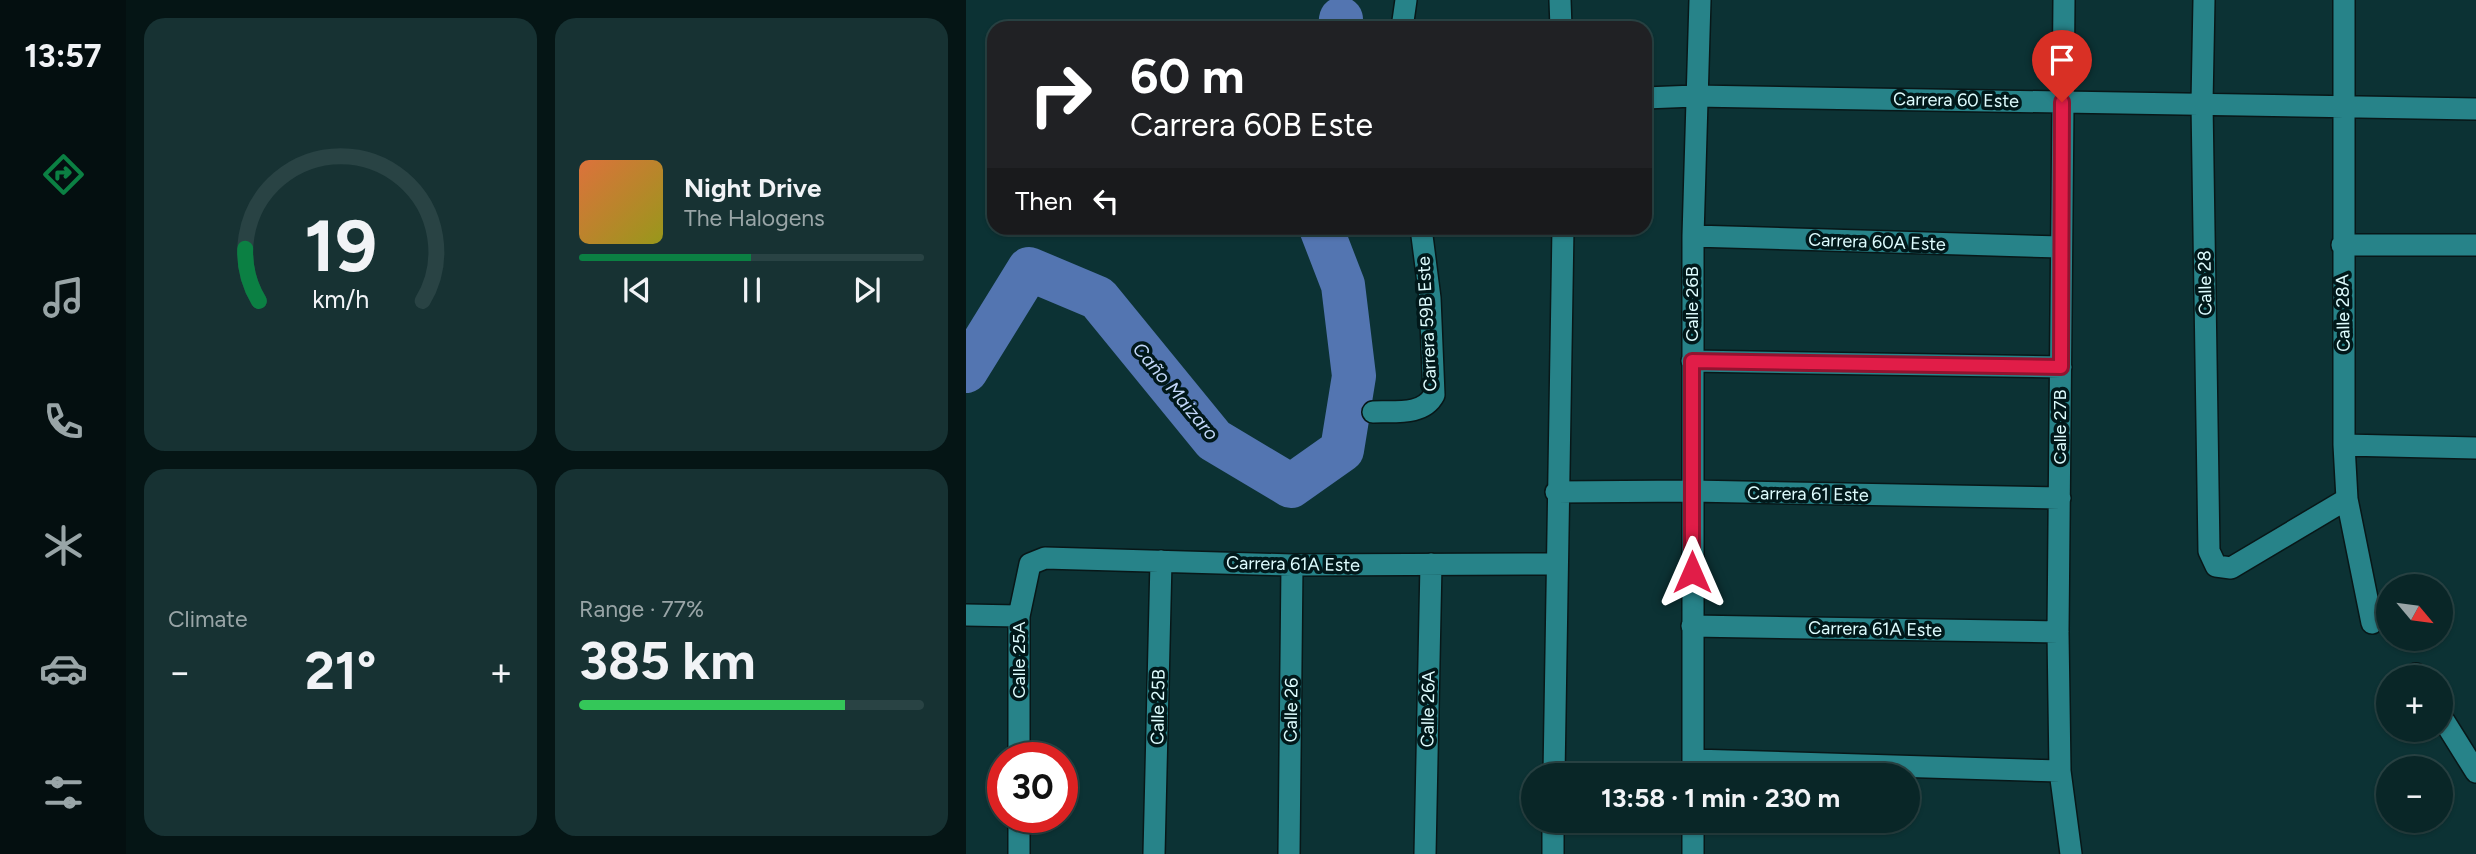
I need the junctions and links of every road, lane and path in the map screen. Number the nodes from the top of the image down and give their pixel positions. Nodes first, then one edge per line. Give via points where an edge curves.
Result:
1 (1406, 0) edge
2 (1560, 0) edge
3 (1700, 0) edge
4 (2064, 0) edge
5 (2204, 0) edge
6 (2344, 0) edge
7 (1403, 21) edge
8 (1560, 21) edge
9 (1695, 96) junction
10 (1652, 98) edge
11 (2062, 102) junction
12 (2202, 103) junction
13 (2342, 108) junction
14 (2476, 109) edge
15 (1422, 235) edge
16 (1563, 235) edge
17 (1693, 236) junction
18 (2342, 245) junction
19 (2476, 245) edge
20 (2061, 247) junction
21 (1692, 361) junction
22 (2061, 367) junction
23 (1373, 412) dead end
24 (2344, 445) junction
25 (2476, 448) edge
26 (1692, 491) junction
27 (1556, 492) junction
28 (2060, 498) junction
29 (2347, 499) junction
30 (1161, 561) junction
31 (1030, 564) joint
32 (1431, 564) junction
33 (1556, 564) junction
34 (1293, 565) junction
35 (966, 615) edge
36 (1019, 616) junction
37 (2372, 623) dead end
38 (1692, 626) junction
39 (2058, 632) junction
40 (2453, 735) edge
41 (1019, 742) edge
42 (1554, 763) edge
43 (1693, 763) edge
44 (1920, 770) edge
45 (2060, 771) junction
46 (2476, 772) edge
47 (1019, 833) edge
48 (1553, 833) edge
49 (1693, 833) edge
50 (1019, 854) edge
51 (1154, 854) edge
52 (1289, 854) edge
53 (1425, 854) edge
54 (1553, 854) edge
55 (1693, 854) edge
56 (2071, 854) edge

1 - 7 street
2 - 8 street
3 - 9 street, Calle 26B
4 - 11 street, Calle 27B
5 - 12 street, Calle 28
6 - 13 street, Calle 28A
9 - 10 street, Carrera 60 Este
9 - 11 street, Carrera 60 Este
9 - 17 street, Calle 26B
11 - 12 street, Carrera 60 Este
11 - 20 street, Calle 27B
12 - 13 street, Carrera 60 Este
12 - 29 street, Calle 28 via 2210,551 2216,566 2231,568
13 - 14 street, Carrera 60 Este
13 - 18 street, Calle 28A
15 - 23 street, Carrera 59B Este via 1434,396 1418,410
16 - 27 street
17 - 20 street, Carrera 60A Este
17 - 21 street, Calle 26B
18 - 19 street
18 - 24 street, Calle 28A
20 - 22 street, Calle 27B
21 - 22 street
21 - 26 street, Calle 26B
22 - 28 street, Calle 27B
24 - 25 street
24 - 29 street, Calle 28A
26 - 27 street, Carrera 61 Este
26 - 28 street, Carrera 61 Este
26 - 38 street, Calle 26B
27 - 33 street
28 - 39 street, Calle 27B
29 - 37 street, Calle 28A
30 - 31 street, Carrera 61A Este via 1045,558
30 - 34 street, Carrera 61A Este
30 - 51 street, Calle 25B
31 - 36 street, Calle 25A
32 - 33 street, Carrera 61A Este
32 - 34 street, Carrera 61A Este
32 - 53 street, Calle 26A
33 - 42 street
34 - 52 street, Calle 26
35 - 36 street
36 - 41 street, Calle 25A
38 - 39 street, Carrera 61A Este
38 - 43 street, Calle 26B
39 - 45 street, Calle 27B
40 - 46 street
44 - 45 street
45 - 56 street, Calle 27B
47 - 50 street
48 - 54 street
49 - 55 street

